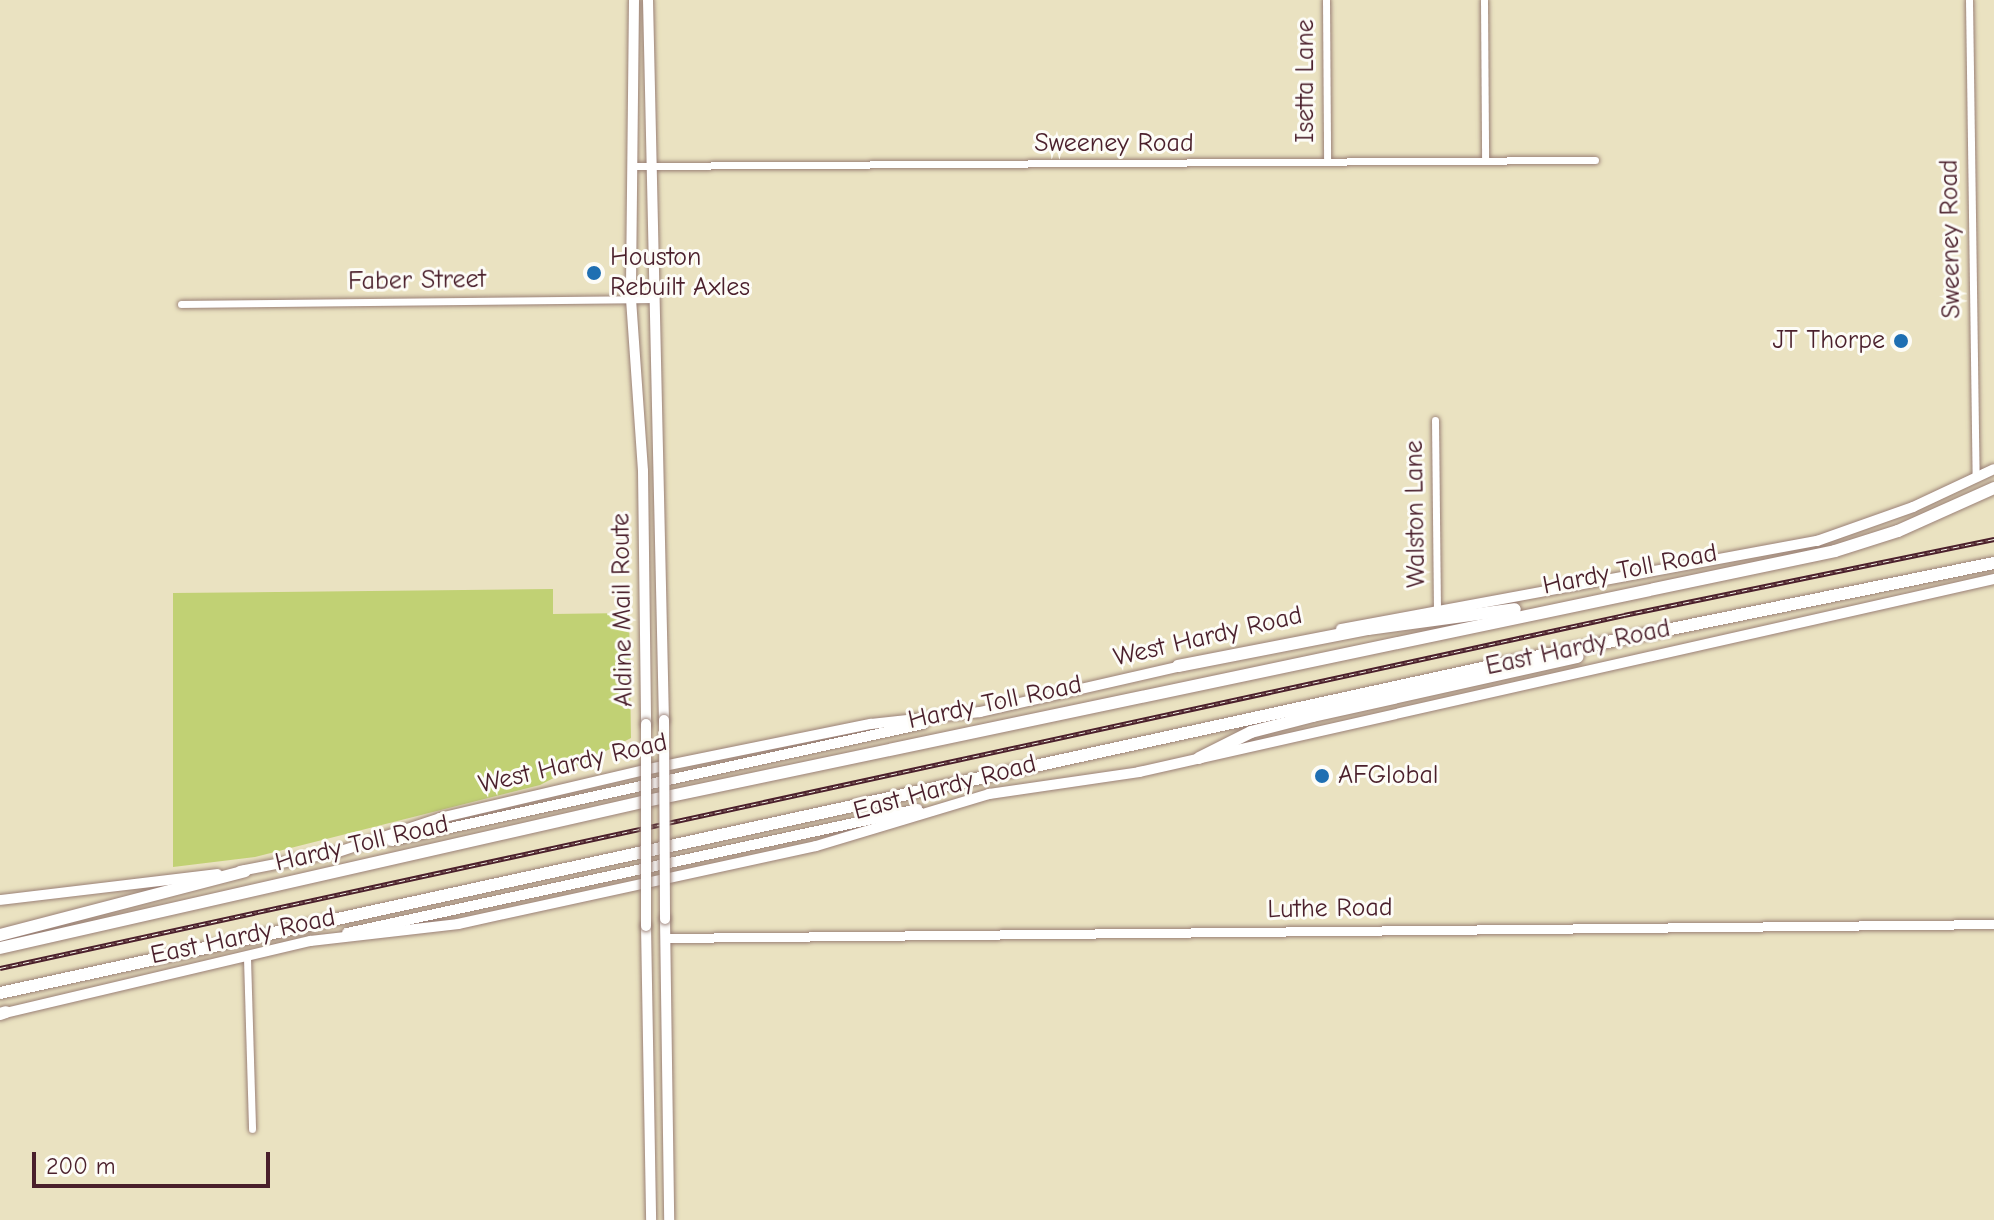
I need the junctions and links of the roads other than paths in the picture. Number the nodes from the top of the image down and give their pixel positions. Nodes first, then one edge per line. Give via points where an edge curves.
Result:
1 (634, 0) edge
2 (648, 0) edge
3 (1326, 0) edge
4 (1484, 0) edge
5 (1969, 0) edge
6 (651, 109) junction
7 (633, 110) junction
8 (1595, 160) dead end
9 (1485, 161) junction
10 (1327, 162) junction
11 (652, 164) junction
12 (632, 166) junction
13 (631, 299) junction
14 (654, 299) junction
15 (181, 304) dead end
16 (1435, 420) dead end
17 (660, 430) junction
18 (640, 432) junction
19 (1994, 469) edge
20 (1976, 476) junction
21 (1994, 488) edge
22 (1994, 563) edge
23 (1994, 579) edge
24 (664, 593) junction
25 (644, 597) junction
26 (1437, 607) junction
27 (1550, 609) junction
28 (1711, 624) junction
29 (1178, 666) junction
30 (980, 712) junction
31 (1199, 758) junction
32 (664, 779) junction
33 (646, 783) junction
34 (989, 794) junction
35 (338, 852) junction
36 (664, 862) junction
37 (646, 867) junction
38 (245, 871) junction
39 (0, 900) edge
40 (1994, 924) edge
41 (0, 935) edge
42 (326, 938) junction
43 (666, 938) junction
44 (0, 948) edge
45 (247, 958) junction
46 (0, 993) edge
47 (2, 1013) edge
48 (648, 1085) junction
49 (668, 1085) junction
50 (252, 1129) dead end
51 (651, 1220) edge
52 (669, 1220) edge

1 - 7 main road, Aldine Mail Route
2 - 6 main road, Aldine Mail Route
3 - 10 street, Isetta Lane
4 - 9 street
5 - 20 street, Sweeney Road
6 - 7 main road
6 - 11 main road, Aldine Mail Route
7 - 12 main road, Aldine Mail Route
8 - 9 street, Sweeney Road
9 - 10 street, Sweeney Road
10 - 11 street, Sweeney Road
11 - 12 street, Sweeney Road
11 - 14 main road, Aldine Mail Route
12 - 13 main road, Aldine Mail Route
13 - 14 street, Faber Street
13 - 15 street, Faber Street
13 - 18 main road, Aldine Mail Route
14 - 17 main road, Aldine Mail Route
16 - 26 street, Walston Lane
17 - 18 main road
17 - 24 main road, Aldine Mail Route
18 - 25 main road, Aldine Mail Route
19 - 20 main road, West Hardy Road
20 - 26 main road, West Hardy Road via 1913,507 1817,541
21 - 27 highway, Hardy Toll Road via 1898,531 1835,551
22 - 28 highway
23 - 31 main road, East Hardy Road
24 - 25 main road
24 - 32 main road, Aldine Mail Route, bridge
25 - 33 main road, Aldine Mail Route, bridge
26 - 29 main road, West Hardy Road
27 - 29 highway via 1481,610
27 - 44 highway, Hardy Toll Road via 642,802
28 - 31 highway via 1251,732
28 - 46 highway via 1500,664
29 - 30 main road, West Hardy Road
30 - 32 main road
30 - 35 main road, West Hardy Road via 871,724 644,770 440,818
31 - 34 main road, East Hardy Road
32 - 33 main road, bridge
32 - 36 main road, Aldine Mail Route, bridge
33 - 35 main road
33 - 37 main road, Aldine Mail Route, bridge
34 - 36 main road
34 - 42 main road, East Hardy Road via 816,846 458,924
35 - 38 main road, West Hardy Road
36 - 37 main road, bridge
36 - 43 main road, Aldine Mail Route, bridge
37 - 42 main road
37 - 48 main road, Aldine Mail Route, bridge
38 - 39 main road, West Hardy Road
38 - 41 highway
40 - 43 street, Luthe Road
42 - 45 main road, East Hardy Road
43 - 49 main road, Aldine Mail Route
45 - 47 main road, East Hardy Road
45 - 50 street
48 - 49 main road
48 - 51 main road, Aldine Mail Route
49 - 52 main road, Aldine Mail Route

